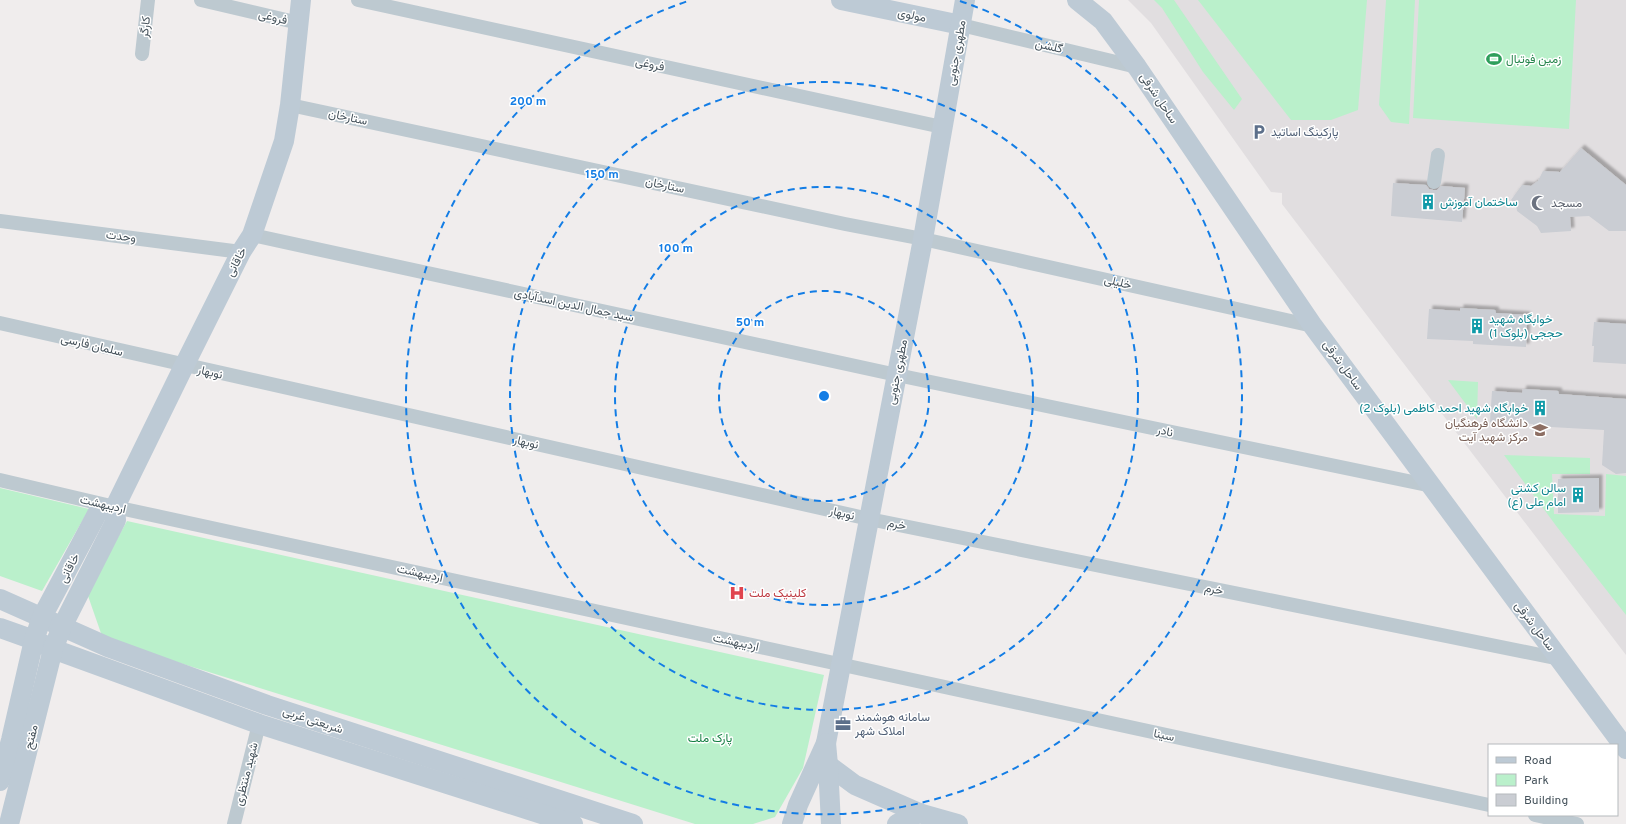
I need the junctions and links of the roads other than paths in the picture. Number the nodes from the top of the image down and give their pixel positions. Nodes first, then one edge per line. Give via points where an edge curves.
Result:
1 (148, 0) edge
2 (200, 0) edge
3 (302, 0) edge
4 (358, 0) edge
5 (841, 0) edge
6 (965, 0) edge
7 (1077, 0) edge
8 (299, 23) junction
9 (961, 25) junction
10 (142, 54) dead end
11 (1137, 67) junction
12 (290, 105) junction
13 (942, 127) junction
14 (1438, 155) dead end
15 (1434, 182) dead end
16 (0, 221) edge
17 (252, 235) junction
18 (923, 239) junction
19 (241, 252) junction
20 (0, 323) edge
21 (1313, 326) junction
22 (184, 366) junction
23 (897, 375) junction
24 (0, 480) edge
25 (1432, 486) junction
26 (115, 507) junction
27 (869, 519) junction
28 (58, 589) junction
29 (77, 596) junction
30 (0, 599) edge
31 (42, 617) junction
32 (62, 627) junction
33 (0, 628) edge
34 (34, 640) junction
35 (108, 647) junction
36 (53, 649) junction
37 (1560, 659) junction
38 (840, 665) junction
39 (259, 724) junction
40 (21, 742) junction
41 (826, 743) junction
42 (1626, 748) edge
43 (828, 765) junction
44 (0, 781) edge
45 (1488, 805) edge
46 (919, 813) junction
47 (1540, 816) edge
48 (9, 824) edge
49 (234, 824) edge
50 (573, 824) edge
51 (633, 824) edge
52 (792, 824) edge
53 (831, 824) edge
54 (897, 824) edge
55 (958, 824) edge
56 (1577, 824) edge

1 - 10 street, کارگر
2 - 8 street, فروغی
3 - 8 street, خاقانی
4 - 13 street, فروغی
5 - 9 street, مولوی
6 - 9 street, مطهری جنوبی
7 - 11 street, ساحل شرقی via 1102,21
8 - 12 street, خاقانی
9 - 11 street, گلشن
9 - 13 street, مطهری جنوبی
11 - 21 street, ساحل شرقی
12 - 17 street, خاقانی via 284,141
12 - 18 street, ستارخان
13 - 18 street, مطهری جنوبی
14 - 15 street
16 - 19 street, وحدت
17 - 19 street, خاقانی
17 - 23 street, سید جمال الدین اسدآبادی
18 - 21 street, خلیلی
18 - 23 street, مطهری جنوبی
19 - 22 street, خاقانی
20 - 22 street, سلمان فارسی
21 - 25 street, ساحل شرقی
22 - 26 street, خاقانی
22 - 27 street, نوبهار
23 - 25 street, نادر
23 - 27 street, مطهری جنوبی
24 - 26 street, اردیبهشت
25 - 37 street, ساحل شرقی
26 - 28 street, خاقانی via 98,512
26 - 29 street, خاقانی via 116,520
26 - 38 street, اردیبهشت
27 - 37 street, خرم
27 - 38 street, مطهری جنوبی
28 - 30 street via 36,600 19,603
28 - 31 street, خاقانی
29 - 32 street, خاقانی
29 - 35 street via 81,618 88,632
30 - 31 street, شریعتی غربی
31 - 32 street, شریعتی غربی
31 - 34 street, خاقانی
32 - 35 street, شریعتی غربی
32 - 36 street, خاقانی
33 - 34 street, شریعتی غربی
34 - 36 street, شریعتی غربی
34 - 40 street, مفتح
35 - 51 street, شریعتی غربی via 266,705
36 - 39 street, شریعتی غربی
36 - 40 street, مفتح
37 - 42 street, ساحل شرقی
38 - 41 street, مطهری جنوبی
38 - 45 street, سینا
39 - 49 street, شهید منتظری
39 - 50 street, شریعتی غربی
40 - 44 street, مفتح
40 - 48 street, مفتح
41 - 43 street
41 - 52 street
43 - 46 street via 855,785
43 - 53 street
46 - 54 street
46 - 55 street
47 - 56 street

